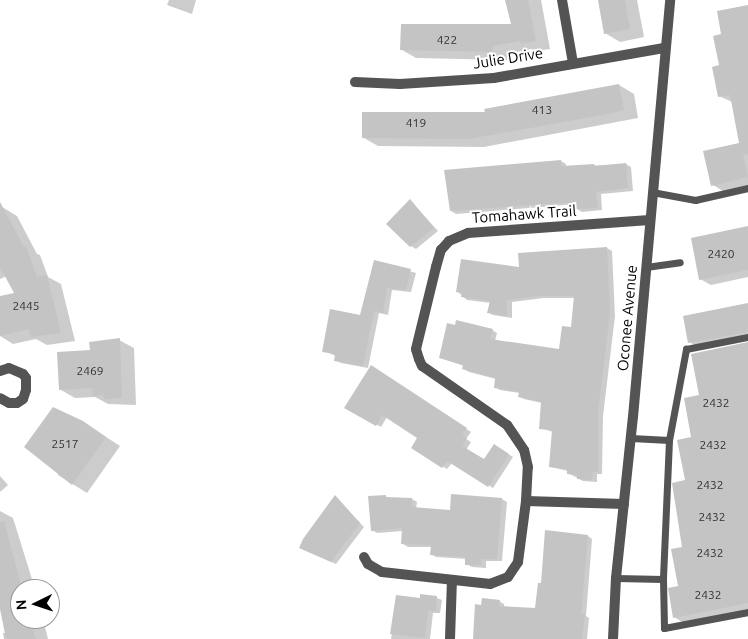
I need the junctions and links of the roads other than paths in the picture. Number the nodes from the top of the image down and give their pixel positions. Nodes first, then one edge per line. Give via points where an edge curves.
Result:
1 (562, 0) edge
2 (670, 0) edge
3 (665, 48) junction
4 (573, 63) junction
5 (355, 82) dead end
6 (748, 188) edge
7 (652, 192) junction
8 (650, 220) junction
9 (680, 262) dead end
10 (646, 267) junction
11 (748, 337) edge
12 (0, 370) edge
13 (0, 398) edge
14 (631, 438) junction
15 (669, 440) junction
16 (526, 501) junction
17 (624, 504) junction
18 (364, 556) dead end
19 (616, 578) junction
20 (663, 579) junction
21 (452, 580) junction
22 (748, 612) edge
23 (450, 639) edge
24 (613, 639) edge

1 - 4 street
2 - 3 street, Oconee Avenue
3 - 4 street, Julie Drive
3 - 7 street, Oconee Avenue
4 - 5 street, Julie Drive via 494,78 400,84
6 - 7 lane via 695,200
7 - 8 street, Oconee Avenue
8 - 10 street, Oconee Avenue
8 - 16 street, Tomahawk Trail via 468,233 449,241 441,250 418,339 418,359 422,366 507,425 516,436 528,467
9 - 10 lane
10 - 14 street, Oconee Avenue
11 - 15 lane via 686,349
12 - 13 street via 9,368 23,374 26,390 18,402 9,403
14 - 15 lane
14 - 17 street, Oconee Avenue
15 - 20 lane
16 - 17 street
16 - 21 street, Tomahawk Trail via 518,562 508,577 490,584
17 - 19 street, Oconee Avenue
18 - 21 street, Tomahawk Trail via 368,564 382,572
19 - 20 lane
19 - 24 street, Oconee Avenue
20 - 22 lane via 664,628
21 - 23 street

